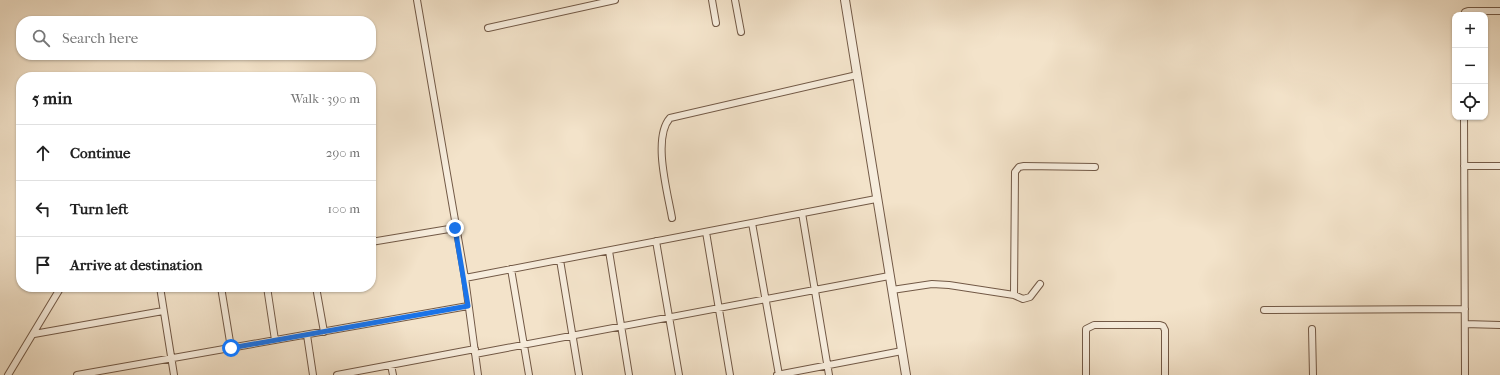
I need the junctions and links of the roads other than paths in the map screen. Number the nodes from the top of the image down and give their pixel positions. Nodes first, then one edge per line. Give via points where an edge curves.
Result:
1 (418, 0) edge
2 (614, 0) edge
3 (712, 0) edge
4 (735, 0) edge
5 (845, 0) edge
6 (1500, 10) edge
7 (1464, 12) edge
8 (716, 23) dead end
9 (488, 28) dead end
10 (741, 32) dead end
11 (857, 75) junction
12 (1464, 120) edge
13 (1464, 166) junction
14 (1500, 166) edge
15 (1095, 167) dead end
16 (876, 199) junction
17 (802, 213) junction
18 (672, 218) dead end
19 (752, 223) junction
20 (455, 228) junction
21 (706, 232) junction
22 (376, 241) edge
23 (656, 241) junction
24 (609, 250) junction
25 (560, 260) junction
26 (511, 269) junction
27 (889, 276) junction
28 (464, 278) junction
29 (1040, 284) dead end
30 (816, 290) junction
31 (892, 290) junction
32 (58, 292) edge
33 (161, 292) edge
34 (222, 292) edge
35 (268, 292) edge
36 (317, 292) edge
37 (1014, 295) junction
38 (766, 300) junction
39 (468, 306) junction
40 (719, 308) junction
41 (1465, 309) junction
42 (1264, 310) dead end
43 (163, 311) junction
44 (669, 318) junction
45 (1465, 324) junction
46 (1500, 325) edge
47 (621, 327) junction
48 (1312, 329) dead end
49 (324, 332) junction
50 (34, 334) junction
51 (307, 335) junction
52 (573, 336) junction
53 (276, 340) junction
54 (524, 345) junction
55 (231, 348) junction
56 (902, 351) junction
57 (475, 352) junction
58 (171, 357) junction
59 (391, 365) junction
60 (828, 365) junction
61 (352, 374) edge
62 (8, 375) edge
63 (77, 375) edge
64 (174, 375) edge
65 (313, 375) edge
66 (337, 375) edge
67 (393, 375) edge
68 (478, 375) edge
69 (529, 375) edge
70 (579, 375) edge
71 (629, 375) edge
72 (679, 375) edge
73 (730, 375) edge
74 (778, 375) edge
75 (829, 375) edge
76 (906, 375) edge
77 (1086, 375) edge
78 (1165, 375) edge
79 (1313, 375) edge
80 (1465, 375) edge

1 - 20 street
2 - 9 street
3 - 8 street
4 - 10 street
5 - 11 street
6 - 7 street
11 - 16 street
11 - 18 street via 670,118 663,133 661,148
12 - 13 street
13 - 14 street
13 - 41 street
15 - 37 street via 1024,166 1016,169
16 - 17 street
16 - 27 street
17 - 19 street
17 - 30 street
19 - 21 street
19 - 38 street
20 - 22 street
20 - 28 street
21 - 23 street
21 - 40 street
23 - 24 street
23 - 44 street
24 - 25 street
24 - 47 street
25 - 26 street
25 - 52 street
26 - 28 street
26 - 54 street
27 - 30 street
27 - 31 street
28 - 39 street
29 - 37 street via 1027,298 1020,299
30 - 38 street
30 - 60 street
31 - 37 street via 943,284
31 - 56 street
32 - 50 street
33 - 43 street
34 - 55 street
35 - 53 street
36 - 49 street
38 - 40 street
38 - 74 street
39 - 49 street
39 - 57 street
40 - 44 street
40 - 73 street
41 - 42 street
41 - 45 street
43 - 50 street
43 - 58 street
44 - 47 street
44 - 72 street
45 - 46 street
45 - 80 street
47 - 52 street
47 - 71 street
48 - 79 street
49 - 51 street
50 - 62 street
51 - 53 street
51 - 65 street
52 - 54 street
52 - 70 street
53 - 55 street
54 - 57 street
54 - 69 street
55 - 58 street
56 - 60 street
56 - 76 street
57 - 59 street
57 - 68 street
58 - 63 street
58 - 64 street
59 - 61 street
59 - 67 street
60 - 74 street
60 - 75 street
61 - 66 street
77 - 78 street via 1086,329 1094,325 1163,326

